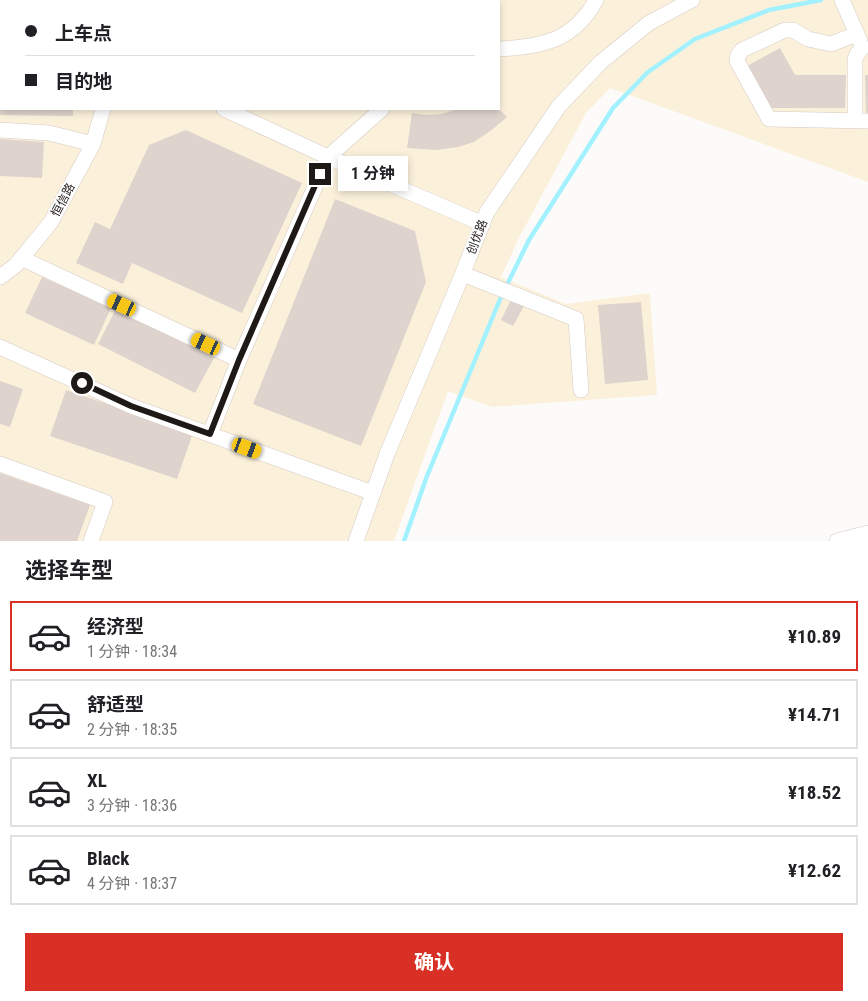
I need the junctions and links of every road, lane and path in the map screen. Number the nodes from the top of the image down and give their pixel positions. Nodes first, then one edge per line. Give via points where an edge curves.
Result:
1 (596, 0) edge
2 (692, 0) edge
3 (843, 2) edge
4 (862, 44) edge
5 (500, 50) edge
6 (103, 110) edge
7 (226, 110) edge
8 (381, 110) edge
9 (862, 121) edge
10 (0, 130) edge
11 (93, 144) junction
12 (328, 157) junction
13 (483, 224) junction
14 (21, 258) junction
15 (463, 274) junction
16 (0, 277) edge
17 (0, 346) edge
18 (239, 360) junction
19 (581, 390) dead end
20 (210, 434) junction
21 (0, 464) edge
22 (373, 493) junction
23 (868, 533) edge
24 (91, 541) edge
25 (356, 541) edge
26 (837, 541) edge

1 - 5 street via 581,22 557,40
2 - 13 street, 创优路 via 649,23 601,62 565,100 487,212
3 - 4 street
4 - 9 street via 856,59
4 - 9 street via 832,44 785,30 742,50 737,61 769,119
6 - 11 street, 恒信路
7 - 12 street
8 - 12 street
10 - 11 street via 49,133
11 - 14 street, 恒信路 via 51,222
12 - 13 street
12 - 18 street
13 - 15 street, 创优路
14 - 16 street, 恒信路
14 - 18 street
15 - 19 street via 576,319
15 - 22 street, 创优路
17 - 20 street via 131,406
18 - 20 street
20 - 22 street
21 - 24 street via 105,502
22 - 25 street, 创优路
23 - 26 street

